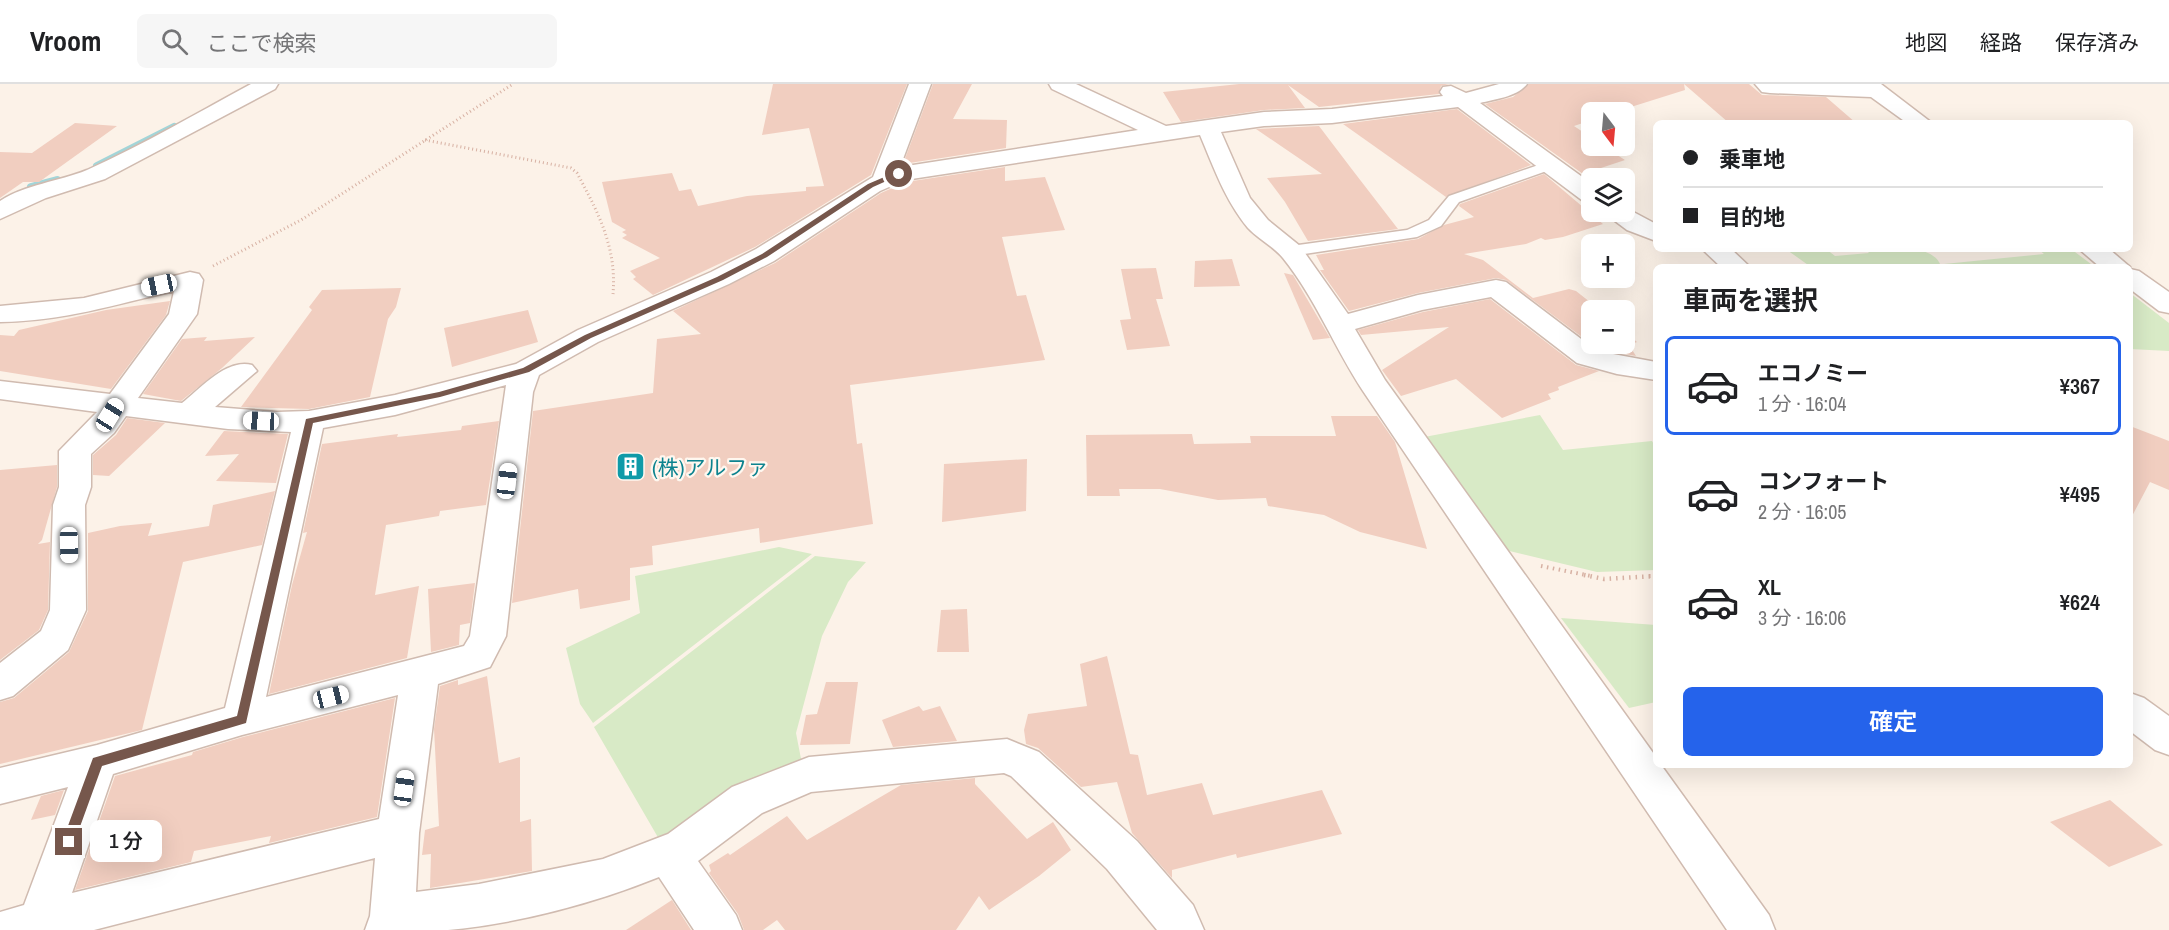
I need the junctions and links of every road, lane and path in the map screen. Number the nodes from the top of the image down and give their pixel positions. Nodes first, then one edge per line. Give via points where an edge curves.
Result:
1 (267, 84) edge
2 (513, 84) edge
3 (920, 84) edge
4 (1060, 84) edge
5 (1439, 84) edge
6 (1516, 84) edge
7 (1766, 84) edge
8 (1872, 88) edge
9 (1464, 100) junction
10 (1917, 120) edge
11 (1208, 127) junction
12 (1163, 133) junction
13 (424, 140) junction
14 (1550, 165) junction
15 (885, 178) junction
16 (1581, 188) edge
17 (0, 212) edge
18 (1631, 222) edge
19 (1653, 232) edge
20 (1291, 251) junction
21 (1719, 252) edge
22 (2096, 252) edge
23 (1733, 264) edge
24 (2113, 264) edge
25 (2133, 279) edge
26 (190, 280) junction
27 (2169, 305) edge
28 (0, 314) edge
29 (1339, 325) junction
30 (609, 327) junction
31 (526, 370) junction
32 (242, 371) dead end
33 (1653, 371) edge
34 (0, 390) edge
35 (118, 404) junction
36 (189, 413) junction
37 (309, 421) junction
38 (1494, 561) junction
39 (1653, 576) edge
40 (420, 675) junction
41 (0, 685) edge
42 (2133, 711) edge
43 (242, 719) junction
44 (2169, 738) edge
45 (97, 762) junction
46 (0, 786) edge
47 (398, 833) junction
48 (667, 853) junction
49 (389, 923) edge
50 (25, 926) edge
51 (720, 930) edge
52 (1182, 930) edge
53 (1753, 930) edge

1 - 17 street via 100,173 30,193
2 - 13 path
3 - 15 street
4 - 12 street
5 - 9 street
6 - 9 street
7 - 8 street
8 - 10 street
9 - 11 street via 1332,117 1264,119
9 - 14 street
11 - 12 street
11 - 20 street via 1239,200 1259,225
12 - 15 street
13 - 26 path via 301,220
13 - 30 path via 571,168 577,173 608,233 613,253 616,276
14 - 16 street
14 - 20 lane via 1454,200 1435,223 1411,234
15 - 30 street via 765,255
18 - 19 street
20 - 29 street
21 - 23 street
22 - 24 street
25 - 27 street
26 - 28 street via 145,288 86,306
26 - 35 street via 183,314
29 - 33 street via 1418,303 1496,288 1587,357
29 - 38 street via 1373,384
30 - 31 street
31 - 37 street via 440,394
31 - 40 street via 518,392 488,636 477,657
32 - 36 street
34 - 35 street
35 - 36 street
35 - 41 street via 103,426 75,451 75,487 69,505 68,610 55,640
36 - 37 street via 228,419
37 - 43 street
38 - 39 path via 1508,559 1604,579
38 - 53 street
40 - 43 street
40 - 47 street
42 - 44 street
43 - 45 street
45 - 46 street
45 - 50 street
47 - 49 street
47 - 50 street
48 - 49 street via 603,879
48 - 51 street
48 - 52 street via 682,848 747,800 809,775 1007,756 1025,764 1122,855

